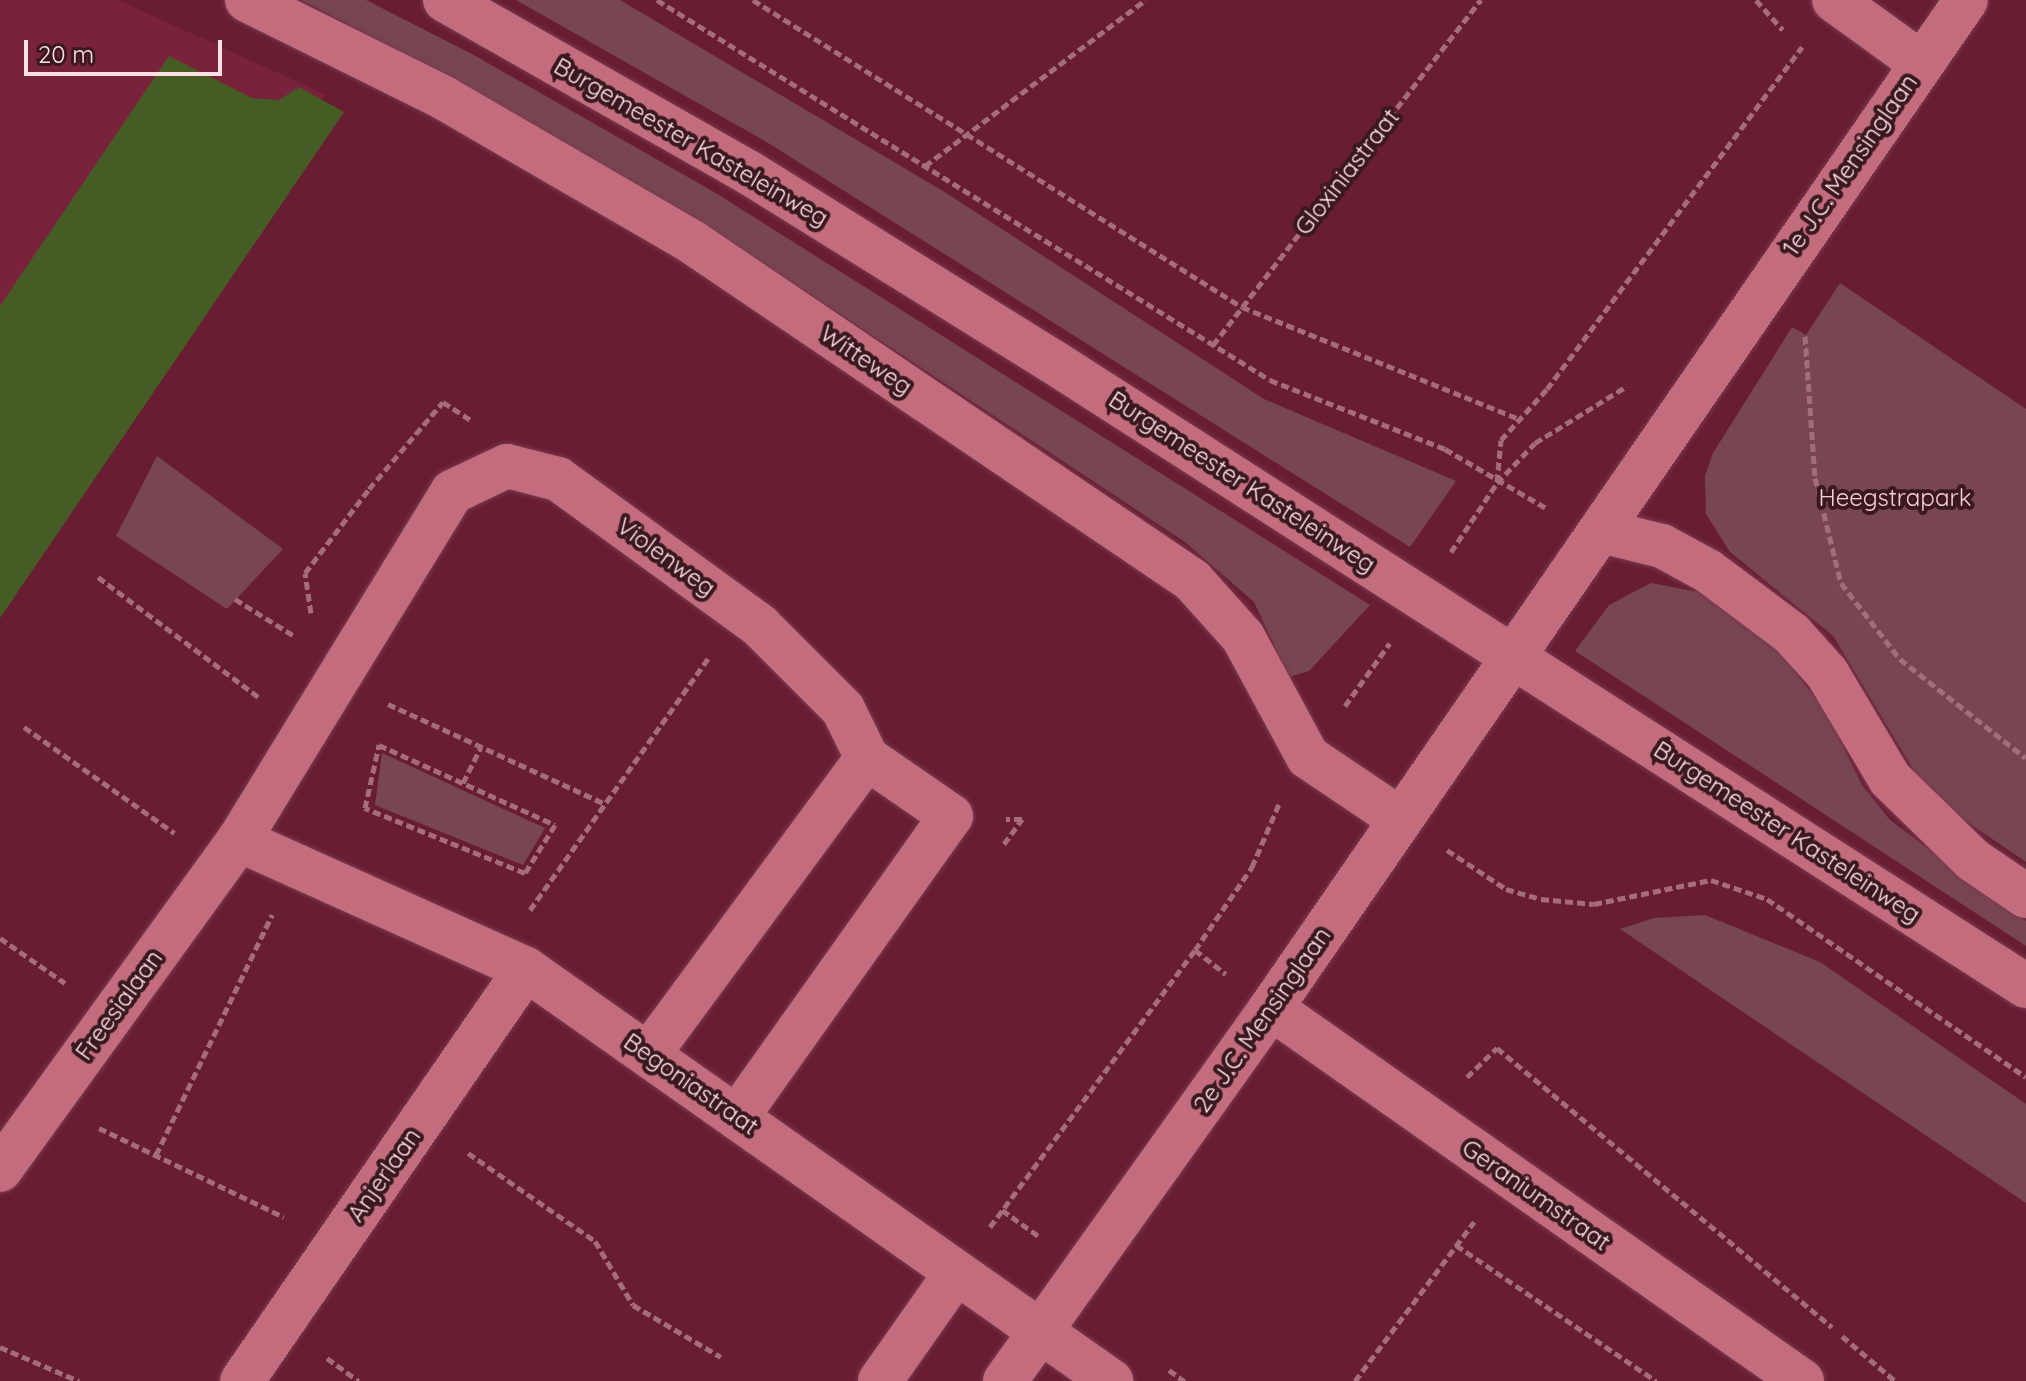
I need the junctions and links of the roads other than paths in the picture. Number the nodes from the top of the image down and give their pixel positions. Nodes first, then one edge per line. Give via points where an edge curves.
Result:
1 (247, 0) edge
2 (445, 0) edge
3 (1966, 0) edge
4 (1837, 2) edge
5 (1921, 63) junction
6 (1601, 531) junction
7 (1513, 655) junction
8 (867, 758) junction
9 (1400, 819) junction
10 (230, 853) junction
11 (2026, 896) edge
12 (511, 963) junction
13 (2026, 986) edge
14 (1271, 1008) junction
15 (649, 1054) junction
16 (737, 1117) junction
17 (0, 1170) edge
18 (956, 1273) junction
19 (1041, 1330) junction
20 (242, 1381) edge
21 (880, 1381) edge
22 (1005, 1381) edge
23 (1111, 1381) edge
24 (1802, 1381) edge

1 - 9 street, Witteweg via 444,98 692,242 1192,580 1243,637 1308,757
2 - 7 street, Burgemeester Kasteleinweg via 748,172
3 - 5 street, 1e J.C. Mensinglaan
4 - 5 street
5 - 6 street, 1e J.C. Mensinglaan
6 - 7 street, 1e J.C. Mensinglaan
6 - 11 street via 1662,546 1708,571 1791,633 1827,673 1890,779 1951,841
7 - 9 street, 2e J.C. Mensinglaan
7 - 13 street, Burgemeester Kasteleinweg
8 - 10 street, Violenweg via 843,709 740,612 558,479 507,466 452,492
8 - 15 street
8 - 16 street via 951,816
9 - 14 street, 2e J.C. Mensinglaan
10 - 12 street, Begoniastraat via 296,866
10 - 17 street, Freesialaan
12 - 15 street, Begoniastraat
12 - 20 street, Anjerlaan via 422,1121
14 - 19 street, 2e J.C. Mensinglaan
14 - 24 street, Geraniumstraat
15 - 16 street, Begoniastraat
16 - 18 street, Begoniastraat
18 - 19 street, Begoniastraat
18 - 21 street
19 - 22 street, 2e J.C. Mensinglaan
19 - 23 street, Begoniastraat

